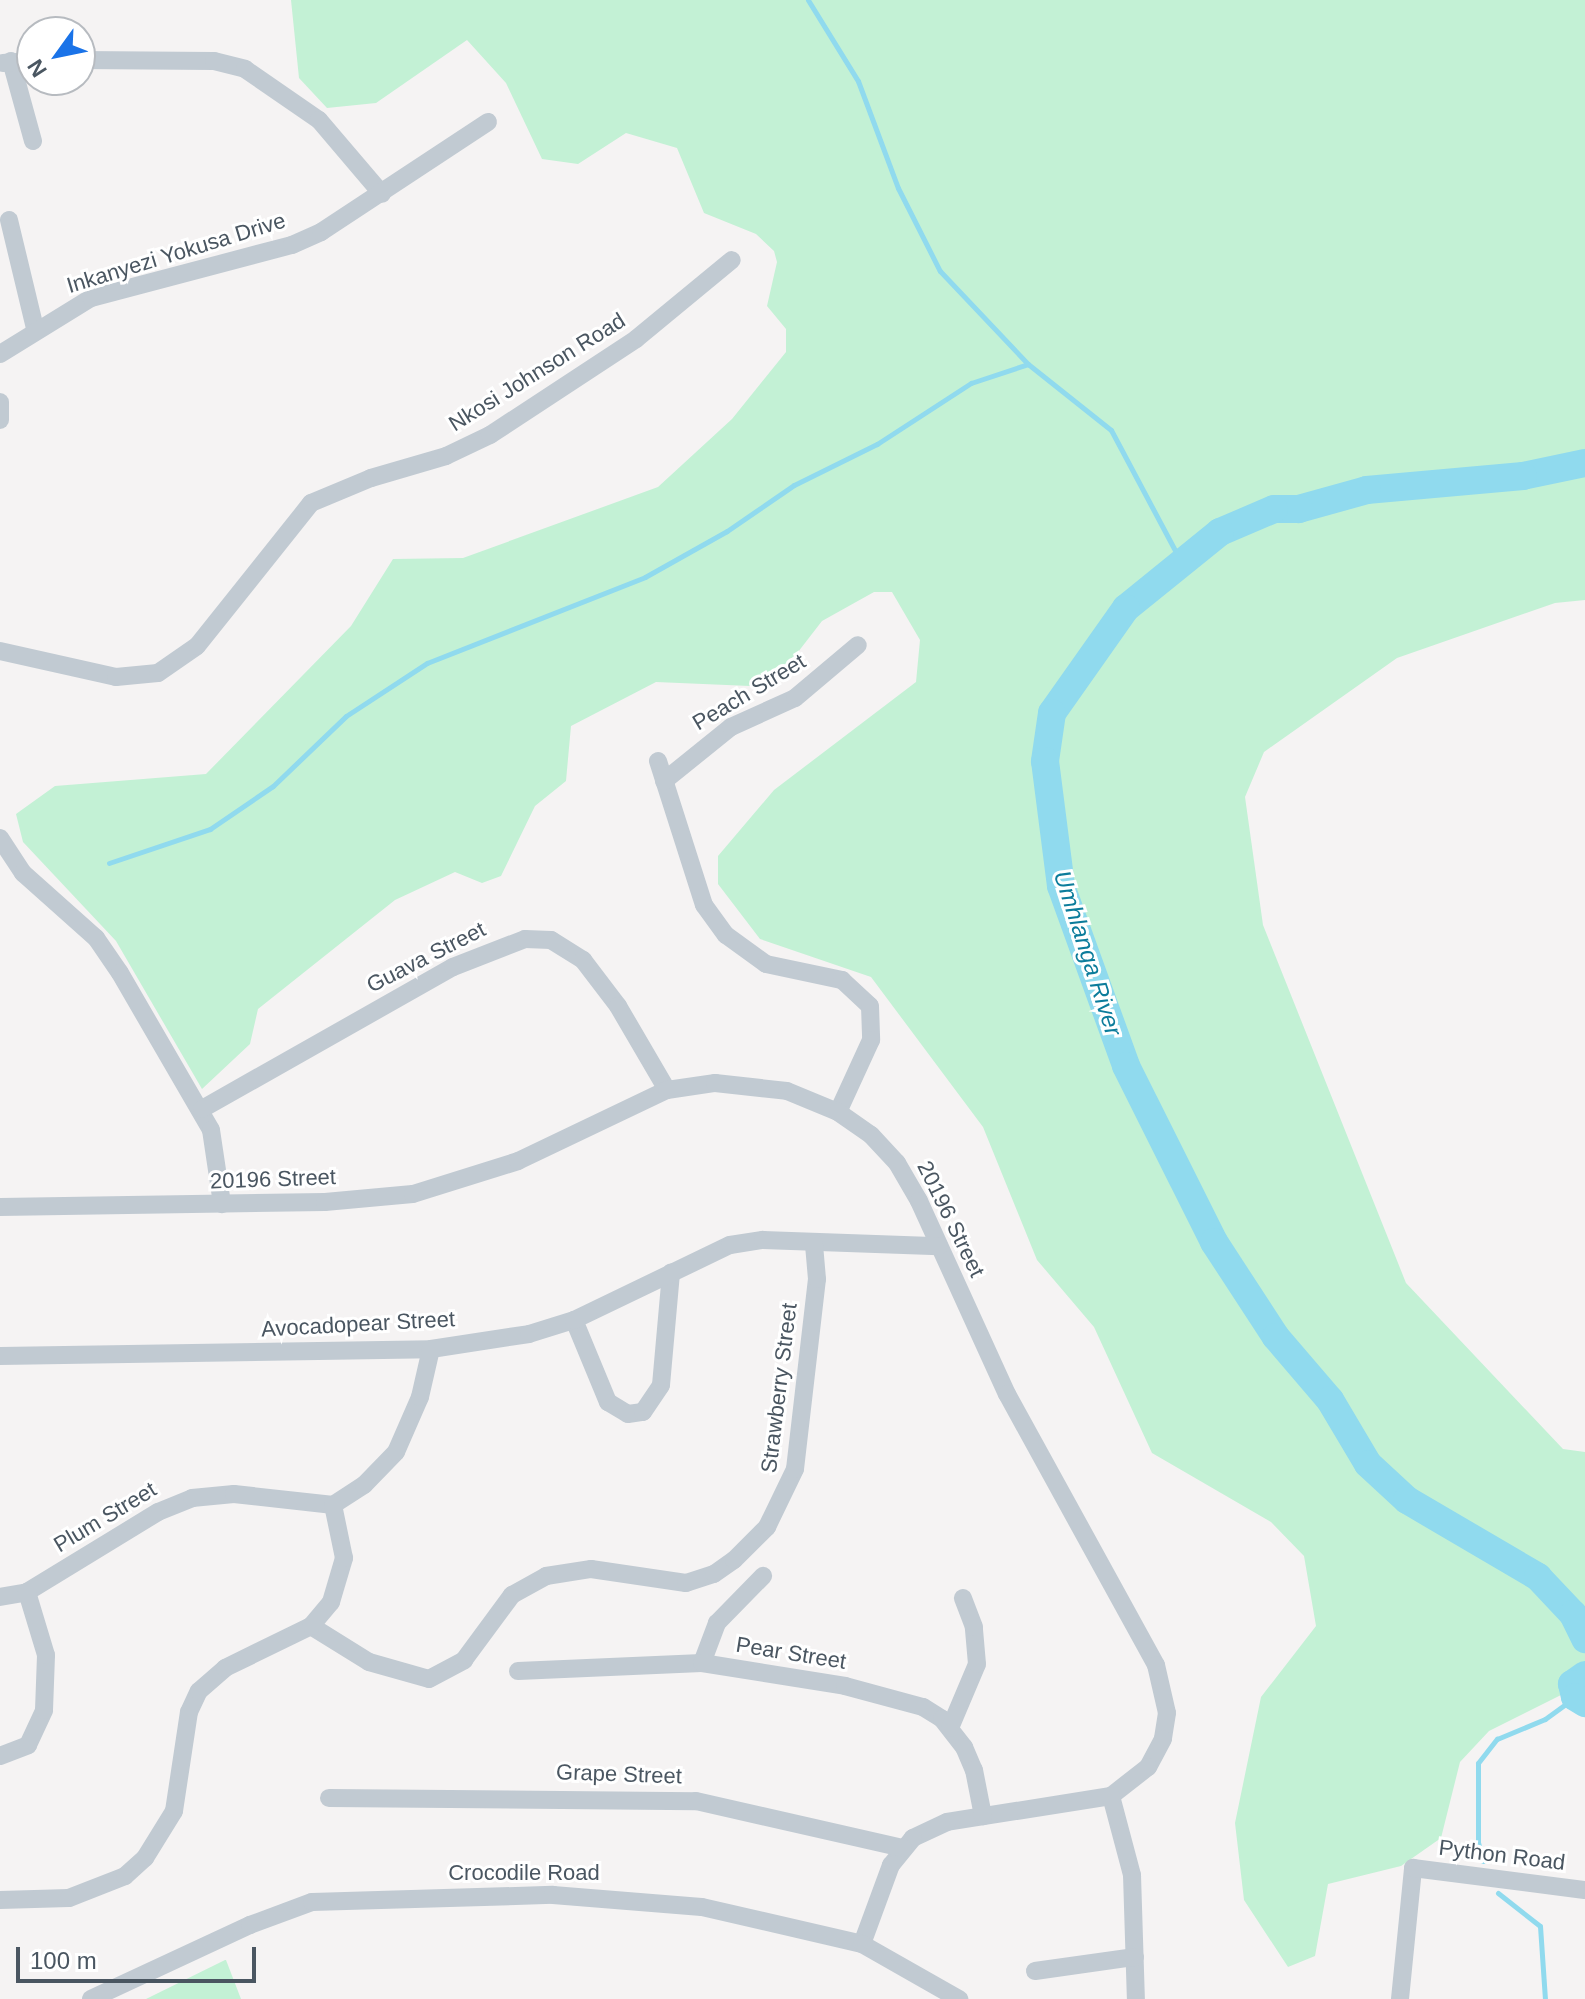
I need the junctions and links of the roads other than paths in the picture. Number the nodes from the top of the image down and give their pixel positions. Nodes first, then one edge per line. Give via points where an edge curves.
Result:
1 (96, 60) edge
2 (5, 62) edge
3 (488, 122) dead end
4 (33, 141) dead end
5 (382, 194) junction
6 (9, 220) dead end
7 (732, 260) dead end
8 (35, 328) junction
9 (0, 354) edge
10 (0, 402) edge
11 (0, 420) edge
12 (858, 645) dead end
13 (0, 651) edge
14 (658, 761) dead end
15 (664, 781) junction
16 (0, 838) edge
17 (667, 1090) junction
18 (202, 1109) junction
19 (838, 1112) junction
20 (222, 1204) junction
21 (0, 1207) edge
22 (814, 1243) junction
23 (939, 1246) junction
24 (671, 1272) junction
25 (574, 1320) junction
26 (431, 1349) junction
27 (0, 1356) edge
28 (333, 1505) junction
29 (763, 1576) dead end
30 (27, 1592) junction
31 (0, 1597) edge
32 (963, 1598) dead end
33 (311, 1626) junction
34 (702, 1663) junction
35 (518, 1671) dead end
36 (950, 1728) junction
37 (0, 1756) edge
38 (1111, 1796) junction
39 (329, 1798) dead end
40 (983, 1816) junction
41 (903, 1848) junction
42 (1585, 1890) edge
43 (0, 1900) edge
44 (862, 1944) junction
45 (1135, 1957) junction
46 (1035, 1971) dead end
47 (91, 1999) edge
48 (959, 1999) edge
49 (1136, 1999) edge
50 (1400, 1999) edge

1 - 5 street via 214,61 245,69 319,120
2 - 4 street
3 - 5 street, Inkanyezi Yokusa Drive
5 - 8 street, Inkanyezi Yokusa Drive via 292,245 91,298
6 - 8 street
7 - 13 street, Nkosi Johnson Road via 636,339 490,435 446,456 311,503 197,646 158,673 116,677
8 - 9 street, Inkanyezi Yokusa Drive
10 - 11 street
12 - 15 street, Peach Street via 795,698 731,727
14 - 15 street
15 - 19 street via 704,905 726,935 766,964 842,980 870,1006 871,1040
16 - 18 street via 23,873 106,951
17 - 18 street, Guava Street via 618,1006 583,960 561,944 525,939 463,962
17 - 19 street, 20196 Street via 715,1083 765,1085
17 - 20 street, 20196 Street via 518,1161 441,1188 382,1198
18 - 20 street via 219,1155
19 - 23 street, 20196 Street via 871,1135 897,1163
20 - 21 street, 20196 Street
22 - 23 street, Avocadopear Street
22 - 24 street, Avocadopear Street via 763,1240 730,1245
22 - 33 street, Strawberry Street via 817,1279 791,1484 767,1527 734,1560 686,1583 591,1569 546,1576 512,1595 464,1660 429,1679 369,1662
23 - 38 street, 20196 Street via 1007,1394 1163,1680 1166,1726 1157,1754 1138,1778
24 - 25 street, Avocadopear Street
24 - 25 street via 661,1385 643,1412 628,1414 608,1402
25 - 26 street, Avocadopear Street via 529,1334
26 - 27 street, Avocadopear Street
26 - 28 street via 420,1397 396,1452 364,1485
28 - 30 street, Plum Street via 234,1494 192,1498 158,1512
28 - 33 street via 343,1571 331,1602
29 - 34 street via 717,1623
30 - 31 street, Plum Street
30 - 37 street via 46,1655 44,1710 28,1745
32 - 36 street via 974,1627 977,1664
33 - 43 street via 225,1668 199,1691 189,1712 174,1811 145,1858 125,1876 69,1898
34 - 35 street, Pear Street
34 - 36 street, Pear Street via 879,1693 923,1707
36 - 40 street, Pear Street via 974,1770
38 - 40 street, 20196 Street
38 - 45 street via 1128,1848
39 - 41 street, Grape Street via 696,1801
40 - 41 street, 20196 Street via 928,1829
41 - 44 street, 20196 Street
42 - 50 street, Python Road via 1413,1868
44 - 47 street, Crocodile Road via 702,1907 620,1898 342,1898 250,1925
44 - 48 street, Crocodile Road
45 - 46 street
45 - 49 street

